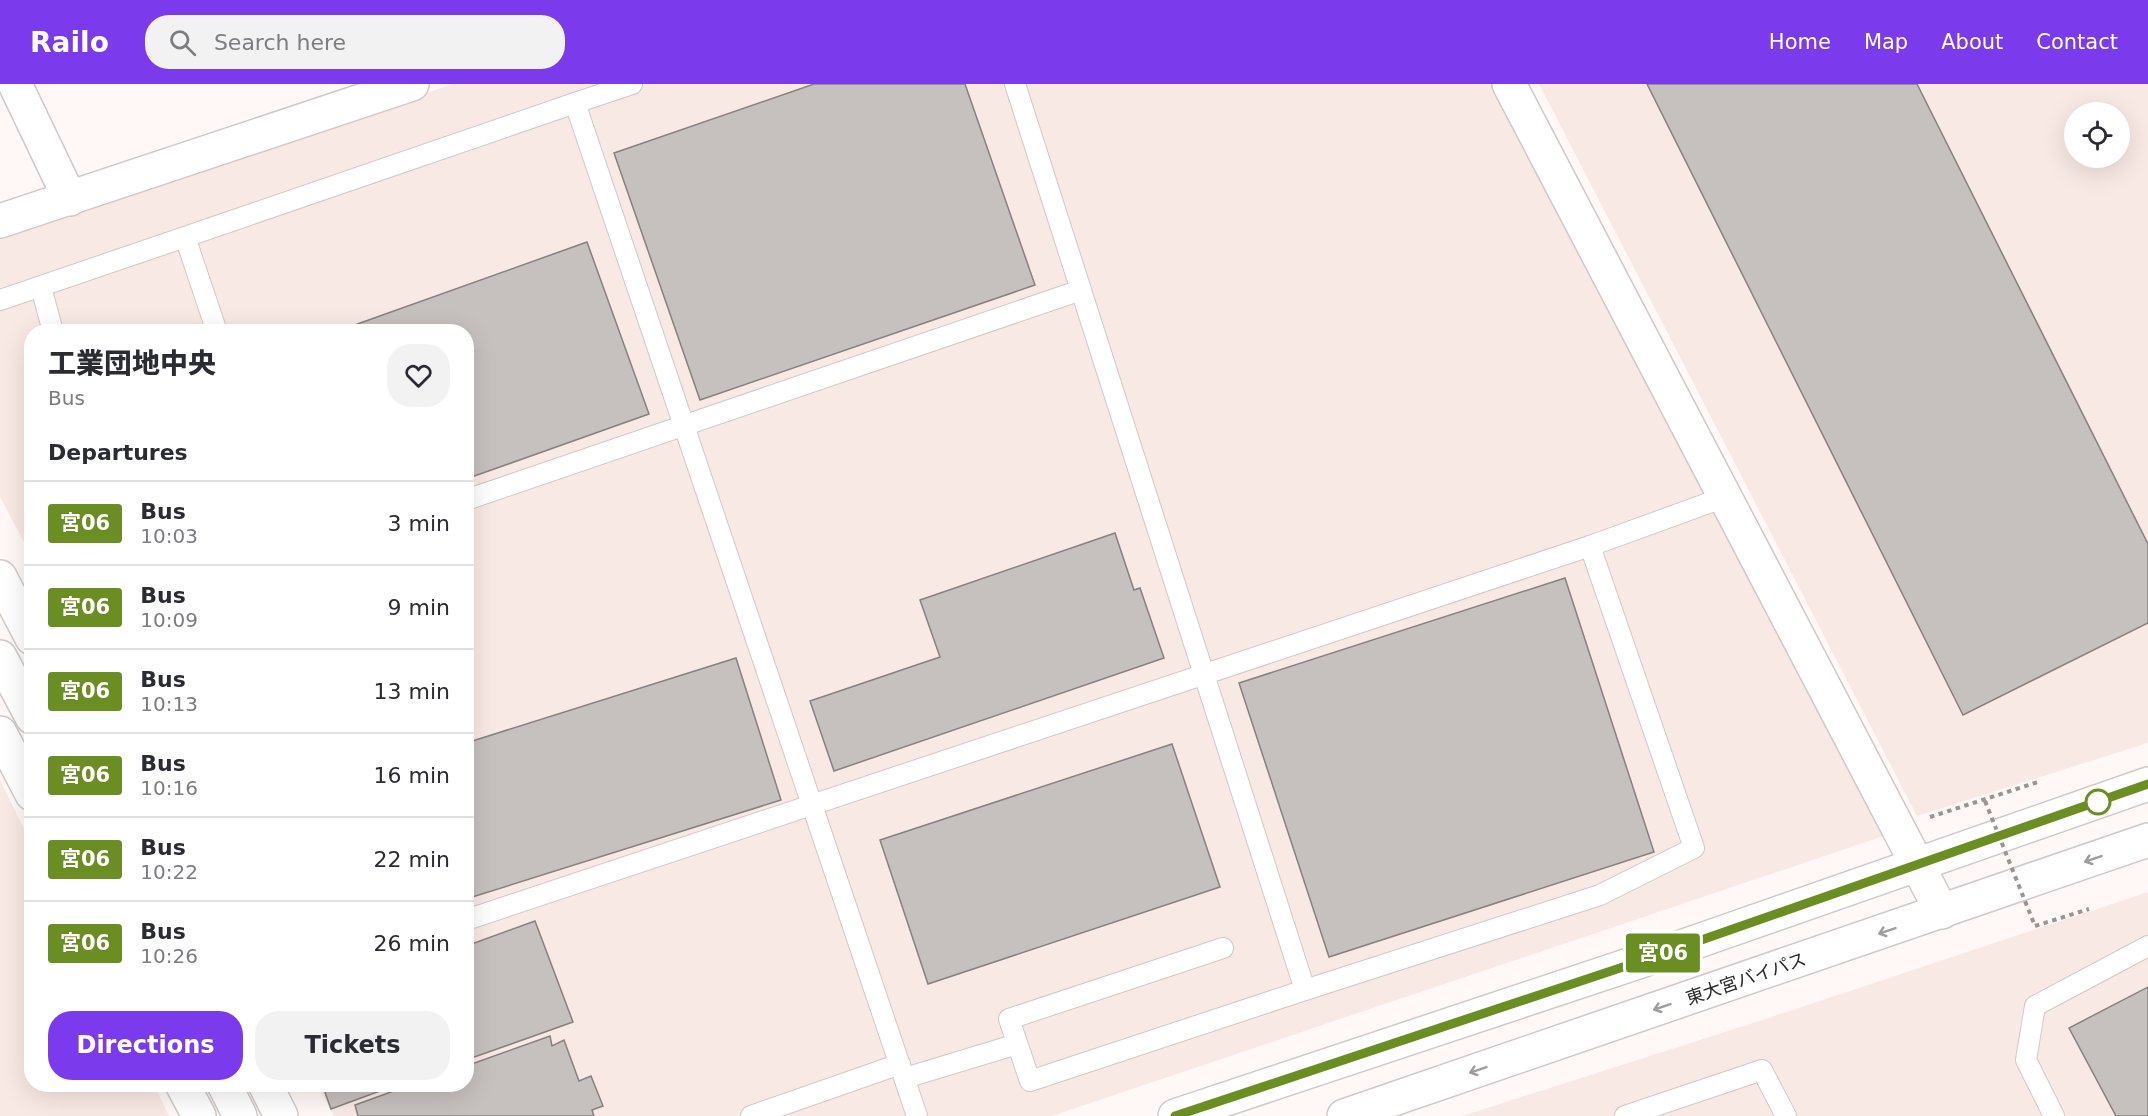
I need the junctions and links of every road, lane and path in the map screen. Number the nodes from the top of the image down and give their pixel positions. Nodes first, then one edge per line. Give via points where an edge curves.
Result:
1 (15, 84) edge
2 (412, 84) edge
3 (632, 84) edge
4 (1015, 84) edge
5 (1509, 84) edge
6 (575, 104) junction
7 (70, 199) junction
8 (0, 221) edge
9 (185, 237) junction
10 (41, 287) junction
11 (1081, 290) junction
12 (0, 300) edge
13 (52, 324) edge
14 (214, 324) edge
15 (684, 426) junction
16 (474, 497) edge
17 (1725, 497) junction
18 (1590, 546) junction
19 (0, 577) edge
20 (24, 623) edge
21 (0, 657) edge
22 (1204, 675) junction
23 (24, 702) edge
24 (0, 733) edge
25 (24, 779) edge
26 (2041, 782) dead end
27 (2148, 784) edge
28 (1985, 801) junction
29 (812, 805) junction
30 (1925, 819) dead end
31 (2148, 840) edge
32 (1918, 865) junction
33 (2088, 909) dead end
34 (1942, 912) junction
35 (474, 917) edge
36 (2148, 946) edge
37 (1223, 948) dead end
38 (1305, 990) junction
39 (1017, 1044) junction
40 (902, 1071) junction
41 (186, 1092) edge
42 (228, 1092) edge
43 (269, 1092) edge
44 (199, 1116) edge
45 (240, 1116) edge
46 (281, 1116) edge
47 (751, 1116) edge
48 (917, 1116) edge
49 (1175, 1116) edge
50 (1344, 1116) edge
51 (1625, 1116) edge
52 (1786, 1116) edge
53 (2054, 1116) edge

1 - 7 main road
2 - 7 main road
3 - 6 lane
4 - 11 lane
5 - 17 main road
6 - 9 lane
6 - 15 lane
7 - 8 main road
9 - 10 lane
9 - 14 lane
10 - 12 lane
10 - 13 lane
11 - 15 lane
11 - 22 lane
15 - 16 lane
15 - 29 lane
17 - 18 lane
17 - 32 main road
18 - 22 lane
18 - 38 lane via 1694,848 1600,895
19 - 20 main road
21 - 23 main road
22 - 29 lane
22 - 38 lane
24 - 25 main road
26 - 28 path
27 - 32 main road
28 - 30 path
28 - 33 path, bridge via 2035,926
29 - 35 lane
29 - 40 lane
31 -> 34 main road, 東大宮バイパス
32 - 34 main road
32 - 49 main road
34 -> 50 main road, 東大宮バイパス
36 - 53 lane via 2035,1006 2026,1060
37 - 39 lane via 1009,1019
38 - 39 lane via 1030,1081
39 - 40 lane
40 - 47 lane
40 - 48 lane
41 - 44 main road
42 - 45 main road
43 - 46 main road
51 - 52 lane via 1762,1070

